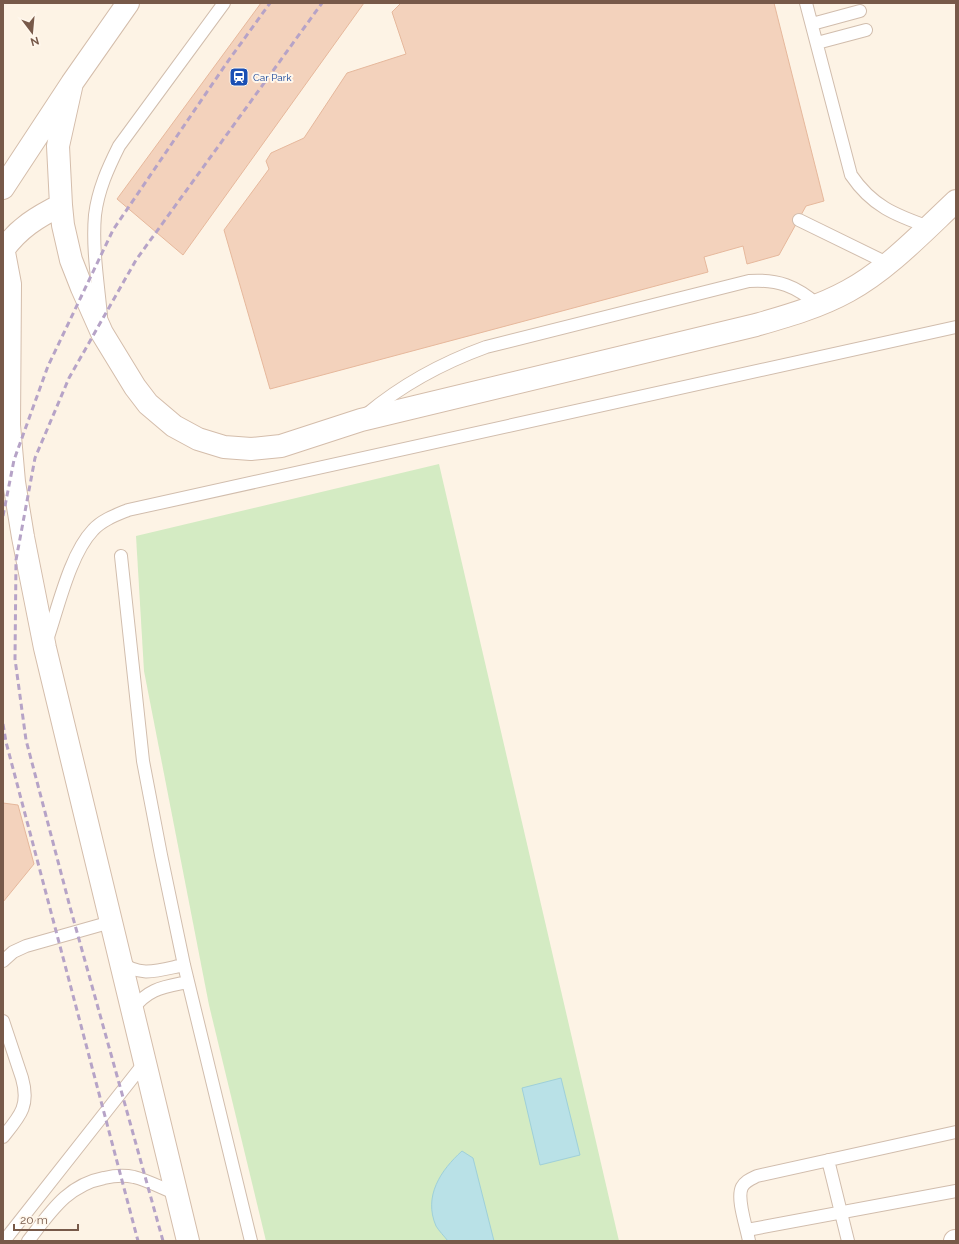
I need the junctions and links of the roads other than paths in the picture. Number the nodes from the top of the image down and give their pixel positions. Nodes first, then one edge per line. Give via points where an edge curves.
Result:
1 (128, 3) edge
2 (224, 3) edge
3 (806, 3) edge
4 (860, 11) dead end
5 (812, 24) junction
6 (866, 30) dead end
7 (817, 43) junction
8 (72, 83) junction
9 (3, 188) edge
10 (956, 202) edge
11 (61, 205) junction
12 (798, 220) dead end
13 (929, 227) junction
14 (3, 249) edge
15 (887, 263) junction
16 (818, 305) junction
17 (956, 327) edge
18 (102, 333) junction
19 (360, 420) junction
20 (121, 556) dead end
21 (45, 648) junction
22 (111, 922) junction
23 (120, 960) junction
24 (3, 961) edge
25 (184, 966) junction
26 (188, 982) junction
27 (132, 1010) junction
28 (3, 1020) edge
29 (145, 1062) junction
30 (956, 1132) edge
31 (3, 1136) edge
32 (828, 1160) junction
33 (956, 1191) edge
34 (177, 1194) junction
35 (841, 1212) junction
36 (748, 1236) edge
37 (4, 1241) edge
38 (28, 1241) edge
39 (188, 1241) edge
40 (250, 1241) edge
41 (848, 1241) edge

1 - 8 main road
2 - 18 lane via 119,146 108,168 95,214 94,238
3 - 5 lane
4 - 5 lane
5 - 7 lane
6 - 7 lane
7 - 13 lane via 851,175 878,205 902,218
8 - 9 main road
8 - 11 main road via 58,146
10 - 13 main road
11 - 14 main road via 25,226
11 - 18 main road via 71,260
12 - 15 lane
13 - 15 main road
14 - 21 main road via 10,284 9,425 14,482
15 - 16 main road via 848,291
16 - 19 main road via 756,325
16 - 19 lane via 802,292 783,283 769,280 749,281 486,346 420,376
17 - 21 lane via 128,510 110,517 93,530 81,548 71,566
18 - 19 main road via 148,404 174,426 198,439 224,447 250,449 281,446
20 - 25 lane via 143,761
21 - 22 main road
22 - 23 main road
22 - 24 lane via 26,946 13,952
23 - 25 lane via 131,969 147,972
23 - 27 main road
25 - 26 lane
26 - 27 lane via 153,991
26 - 40 lane
27 - 29 main road
28 - 31 lane via 26,1097 20,1117
29 - 34 main road
29 - 37 lane
30 - 32 lane
32 - 35 lane
32 - 36 lane via 749,1180 740,1194
33 - 35 lane
34 - 38 lane via 134,1177 114,1176 92,1180 71,1191 56,1205
34 - 39 main road
35 - 36 lane
35 - 41 lane

